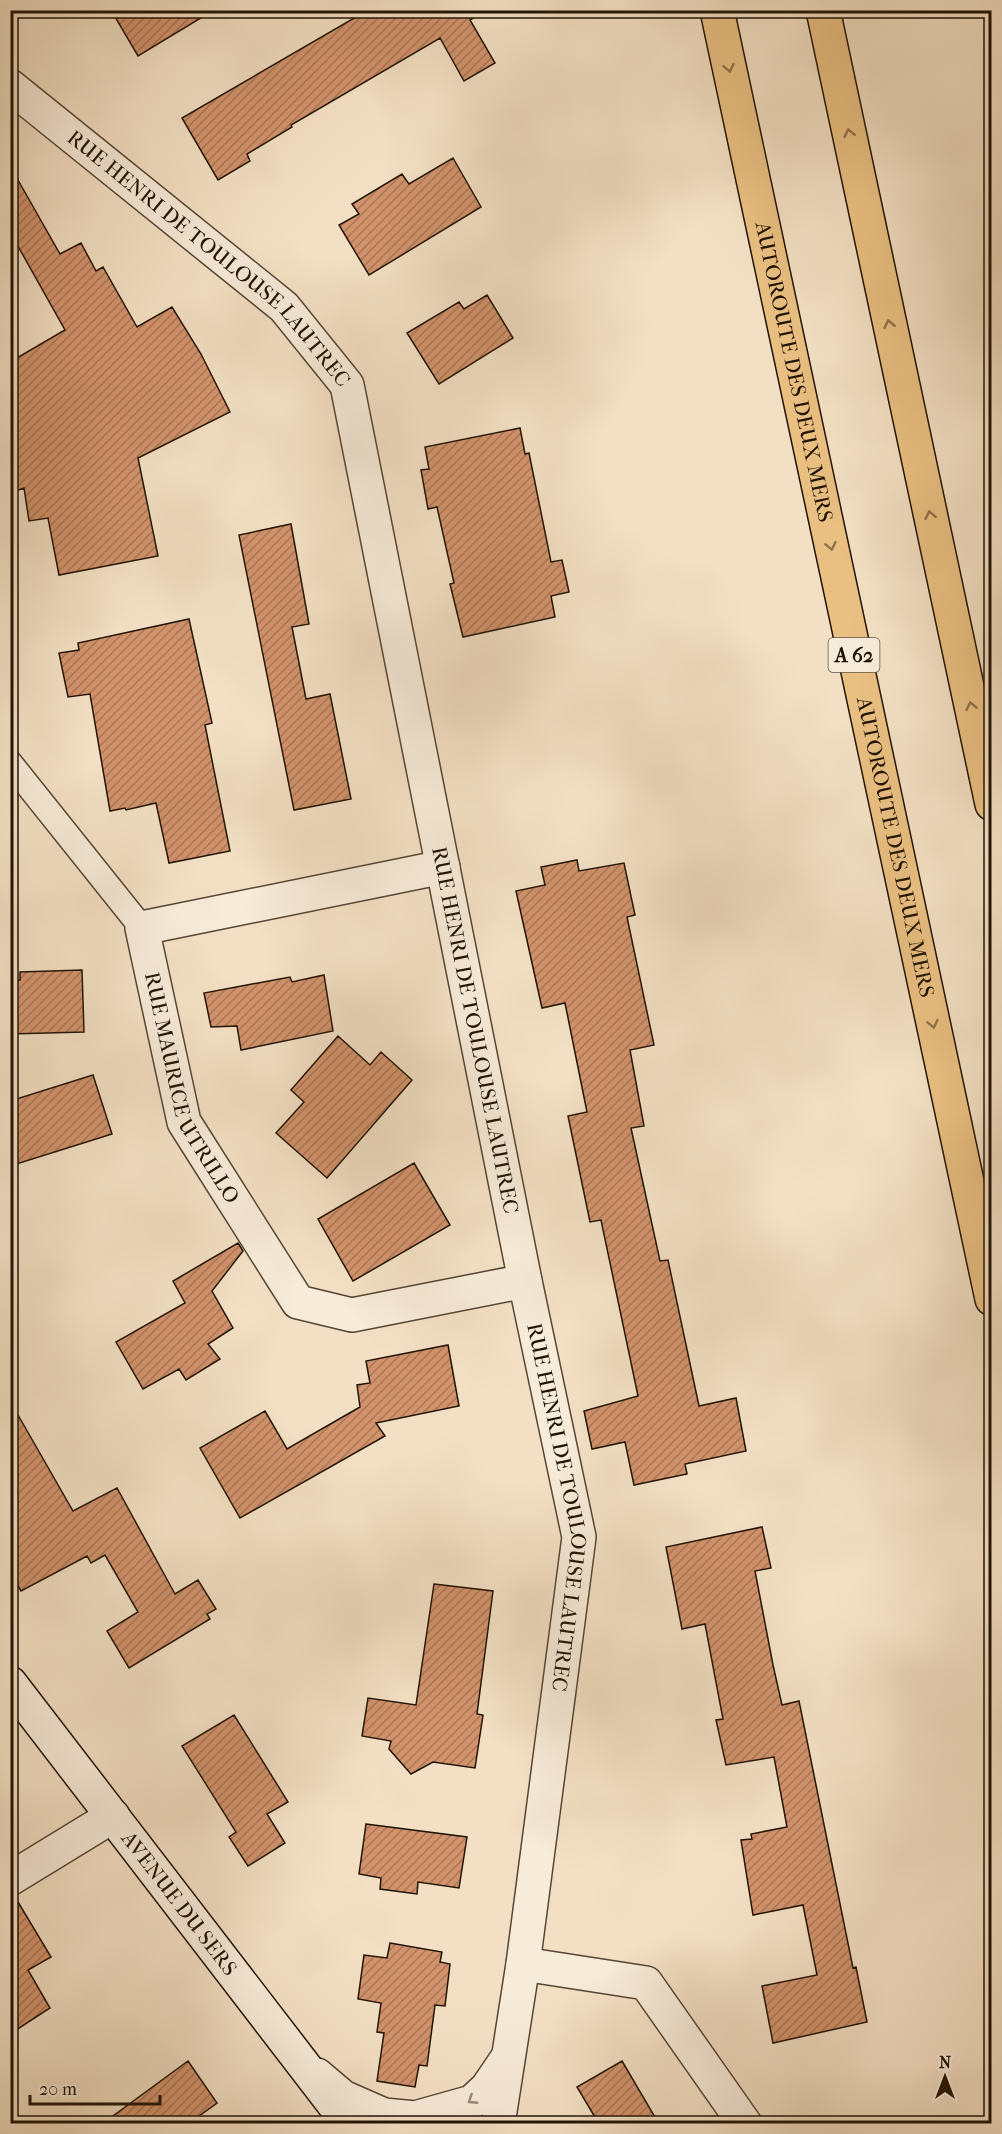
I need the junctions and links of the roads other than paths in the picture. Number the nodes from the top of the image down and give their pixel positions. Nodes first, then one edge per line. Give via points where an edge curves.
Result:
1 (717, 10) edge
2 (822, 10) edge
3 (10, 86) edge
4 (10, 763) edge
5 (992, 804) edge
6 (443, 867) junction
7 (142, 928) junction
8 (525, 1281) junction
9 (992, 1299) edge
10 (10, 1683) edge
11 (113, 1816) junction
12 (10, 1879) edge
13 (523, 1964) junction
14 (509, 2056) junction
15 (300, 2060) junction
16 (349, 2124) edge
17 (498, 2124) edge
18 (745, 2124) edge

1 -> 9 highway, AUTOROUTE DES DEUX MERS / A 62
5 -> 2 highway
3 - 6 street, RUE HENRI DE TOULOUSE LAUTREC via 284,307 347,385
4 - 7 lane
6 - 7 street
6 - 8 street, RUE HENRI DE TOULOUSE LAUTREC
7 - 8 street, RUE MAURICE UTRILLO via 184,1122 298,1302 352,1315
8 - 13 street, RUE HENRI DE TOULOUSE LAUTREC via 579,1537
10 - 11 street, AVENUE DU SERS
11 - 12 street
11 - 15 street, AVENUE DU SERS
13 - 14 street, RUE HENRI DE TOULOUSE LAUTREC
13 - 18 street via 646,1983
14 -> 15 street via 472,2102 415,2118 384,2115 343,2097
14 - 17 street, RUE HENRI DE TOULOUSE LAUTREC
15 - 16 street, AVENUE DU SERS

